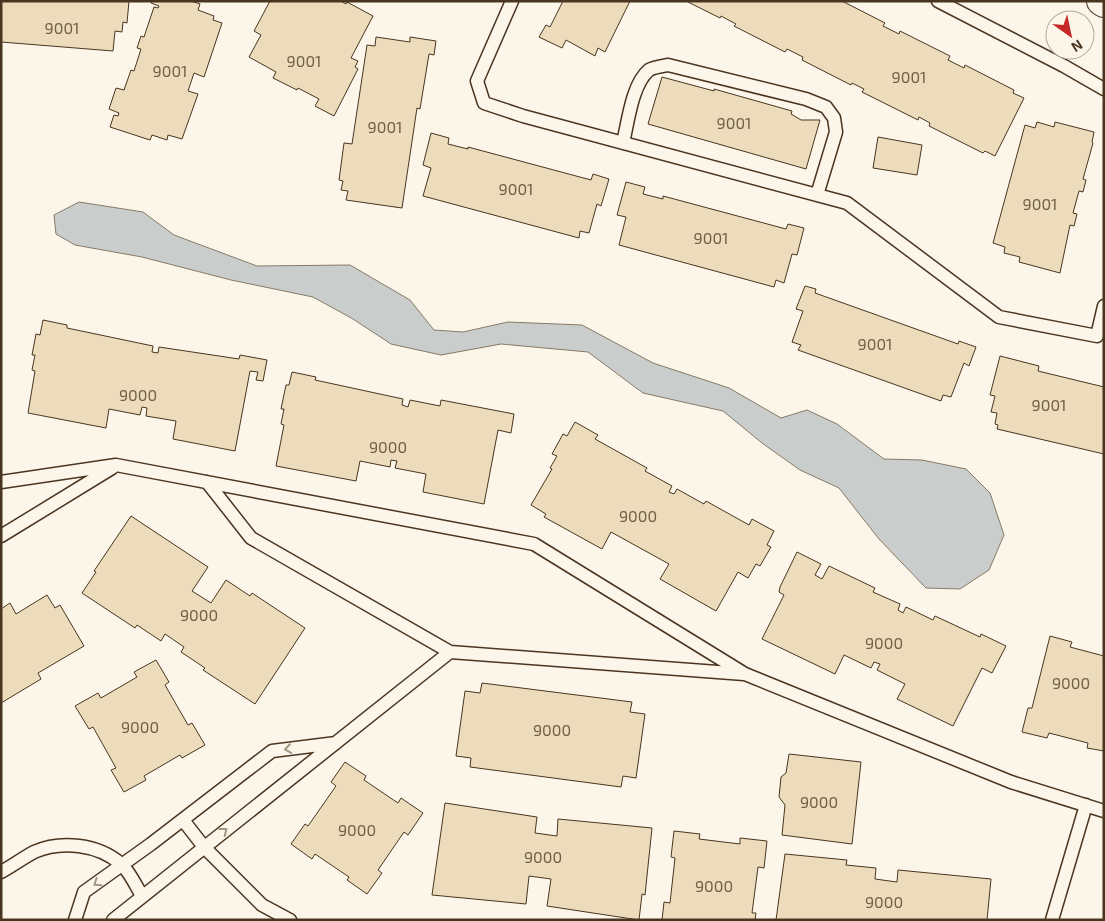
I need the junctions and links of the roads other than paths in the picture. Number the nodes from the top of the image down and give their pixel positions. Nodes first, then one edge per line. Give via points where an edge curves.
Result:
1 (512, 1) edge
2 (938, 1) edge
3 (1104, 89) edge
4 (623, 143) junction
5 (817, 195) junction
6 (1104, 306) edge
7 (1100, 336) edge
8 (116, 465) junction
9 (1, 482) edge
10 (207, 482) junction
11 (1, 536) edge
12 (450, 652) junction
13 (746, 674) junction
14 (336, 742) junction
15 (1086, 805) junction
16 (1104, 811) edge
17 (183, 820) junction
18 (204, 847) junction
19 (122, 865) junction
20 (1, 872) edge
21 (142, 896) junction
22 (75, 920) edge
23 (113, 920) edge
24 (290, 920) edge
25 (1052, 920) edge

1 - 4 lane via 477,81 484,104
2 - 3 lane
4 - 5 lane
4 - 5 lane via 635,94 651,69 668,65 806,99 826,107 834,118 836,132
5 - 7 lane via 847,203 999,317
6 - 7 lane
8 - 9 lane
8 - 10 lane
8 - 11 lane
10 - 12 lane via 251,538
10 - 13 lane via 534,544
12 - 13 lane
12 - 14 lane
13 - 15 lane via 1011,782
14 -> 17 lane via 272,751
18 -> 14 lane
15 - 16 lane
15 - 25 lane
17 - 18 lane
17 - 19 lane
18 - 21 lane
18 - 24 lane via 262,905
19 - 20 lane via 104,852 59,845 35,852
19 - 21 lane
19 -> 22 lane via 84,892
21 - 23 lane

